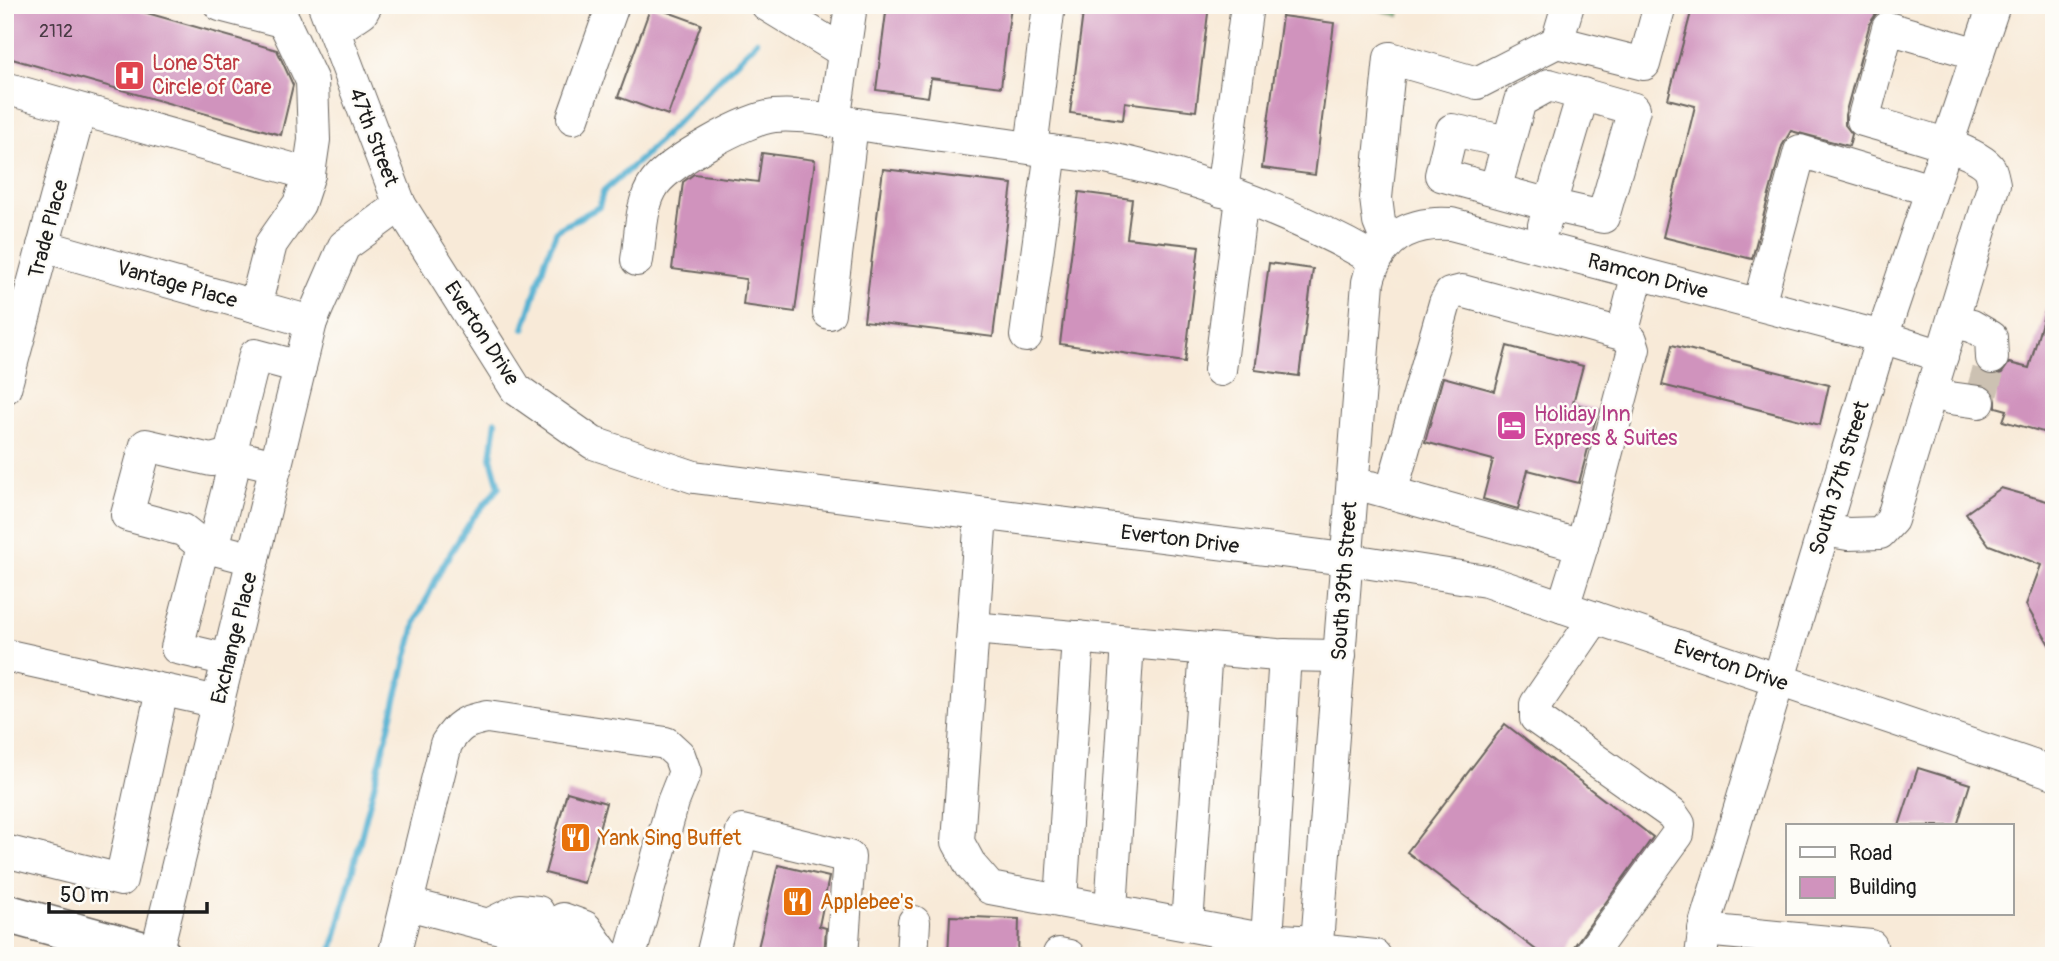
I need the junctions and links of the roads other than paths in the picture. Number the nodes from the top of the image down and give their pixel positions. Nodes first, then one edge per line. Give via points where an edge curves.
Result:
1 (219, 5) edge
2 (366, 5) edge
3 (613, 5) edge
4 (767, 5) edge
5 (851, 5) edge
6 (1049, 5) edge
7 (1247, 5) edge
8 (1568, 5) edge
9 (1660, 5) edge
10 (1994, 5) edge
11 (280, 14) edge
12 (329, 18) edge
13 (1557, 42) junction
14 (844, 52) junction
15 (1978, 54) junction
16 (5, 88) edge
17 (1583, 94) junction
18 (80, 110) junction
19 (572, 118) dead end
20 (843, 123) junction
21 (1508, 142) junction
22 (1947, 145) junction
23 (1041, 150) junction
24 (309, 174) junction
25 (1495, 190) junction
26 (1931, 190) junction
27 (1232, 194) junction
28 (400, 205) junction
29 (1550, 205) junction
30 (43, 246) junction
31 (1538, 247) junction
32 (1382, 251) junction
33 (637, 260) dead end
34 (1638, 273) junction
35 (1759, 304) junction
36 (255, 306) junction
37 (829, 313) dead end
38 (311, 322) junction
39 (1953, 322) junction
40 (1622, 334) junction
41 (1026, 335) dead end
42 (1882, 337) junction
43 (10, 351) edge
44 (1942, 356) junction
45 (1992, 358) tunnel mouth
46 (300, 367) junction
47 (1220, 370) dead end
48 (5, 388) edge
49 (1933, 389) junction
50 (1979, 402) dead end
51 (233, 456) junction
52 (276, 466) junction
53 (1351, 482) junction
54 (1391, 493) junction
55 (981, 514) junction
56 (1824, 530) junction
57 (1582, 546) junction
58 (208, 547) junction
59 (253, 559) junction
60 (1345, 559) junction
61 (1563, 607) junction
62 (1595, 618) junction
63 (973, 628) junction
64 (1078, 637) junction
65 (1128, 642) junction
66 (1206, 649) junction
67 (5, 655) edge
68 (1285, 655) junction
69 (1339, 656) junction
70 (228, 660) junction
71 (1778, 681) junction
72 (162, 690) junction
73 (218, 702) junction
74 (2054, 774) edge
75 (5, 851) edge
76 (1061, 901) junction
77 (408, 904) junction
78 (1111, 910) junction
79 (5, 913) edge
80 (914, 922) dead end
81 (488, 925) junction
82 (1187, 925) junction
83 (1267, 939) junction
84 (1703, 943) edge
85 (1743, 945) edge
86 (1800, 947) edge
87 (1316, 949) edge
88 (159, 955) edge
89 (606, 955) edge
90 (394, 956) edge
91 (630, 956) edge
92 (712, 956) edge
93 (842, 956) edge
94 (912, 956) edge
95 (1375, 956) edge
96 (1589, 956) edge
97 (1870, 956) edge

1 - 11 street
2 - 12 street via 362,12
3 - 19 street
4 - 14 street
5 - 14 street
6 - 23 street
7 - 27 street
8 - 13 street
9 - 13 street via 1644,64
10 - 15 street, South 37th Street
11 - 24 street via 312,81 314,140
12 - 28 street, 47th Street
13 - 32 street via 1476,83 1390,58 1376,198
14 - 20 street
15 - 22 street, South 37th Street
15 - 22 street via 1888,28 1863,120
16 - 18 street
17 - 21 street via 1549,85 1520,101
17 - 29 street
17 - 29 street via 1634,109 1603,217
18 - 24 street
18 - 30 street, Trade Place
20 - 23 street
20 - 33 street via 784,116 753,120 665,172 647,199
20 - 37 street
21 - 25 street
21 - 25 street via 1452,130 1441,175
22 - 26 street, South 37th Street
22 - 39 street via 1989,167 1994,184
23 - 27 street via 1143,166
23 - 41 street
24 - 36 street via 299,204 271,243
25 - 29 street
26 - 35 street via 1800,152
26 - 42 street, South 37th Street
27 - 32 street
27 - 47 street
28 - 38 street, 47th Street via 344,246
28 - 55 street, Everton Drive via 516,389 593,443 694,477
29 - 31 street
30 - 36 street, Vantage Place
30 - 43 street, Trade Place
31 - 32 street, Ramcon Drive via 1430,222 1414,226
31 - 34 street, Ramcon Drive
32 - 53 street, South 39th Street via 1367,282
34 - 35 street, Ramcon Drive
34 - 40 street
35 - 42 street, Ramcon Drive
36 - 38 street, Vantage Place
38 - 46 street, Exchange Place
39 - 44 street
39 - 45 street via 1991,337
40 - 54 street via 1462,291 1450,293
40 - 57 street via 1634,349
42 - 44 street, Ramcon Drive
42 - 56 street, South 37th Street
43 - 48 street, Trade Place
44 - 49 street
46 - 51 street via 254,355
46 - 52 street, Exchange Place
49 - 50 street via 1950,398
49 - 56 street via 1892,520 1880,533
51 - 52 street
51 - 58 street
51 - 58 street via 211,460 146,445 127,515 183,530
52 - 59 street, Exchange Place
53 - 54 street
53 - 60 street, South 39th Street
54 - 57 street
55 - 60 street, Everton Drive
55 - 63 street
56 - 71 street, South 37th Street
57 - 61 street
58 - 59 street
58 - 70 street via 177,648
59 - 70 street, Exchange Place
60 - 61 street, Everton Drive via 1486,581
60 - 69 street, South 39th Street
61 - 62 street, Everton Drive
62 - 71 street, Everton Drive
62 - 96 street via 1536,704 1536,718 1672,814 1679,824 1678,834
63 - 64 street
63 - 76 street via 958,842 990,888
64 - 65 street
64 - 76 street
65 - 66 street
65 - 78 street
66 - 68 street
66 - 82 street
67 - 72 street
68 - 69 street
68 - 83 street
69 - 87 street, South 39th Street
70 - 73 street, Exchange Place
71 - 74 street, Everton Drive
71 - 84 street, South 37th Street
72 - 73 street
72 - 75 street via 121,880
73 - 88 street, Exchange Place
76 - 78 street
77 - 81 street
77 - 90 street
77 - 91 street via 446,744 456,728 487,716 666,743 679,755 685,772
78 - 82 street
79 - 88 main road
80 - 94 street
81 - 89 street
81 - 89 street via 519,910 550,916 585,927
82 - 83 street
83 - 87 street
84 - 85 street
85 - 86 street
86 - 97 street via 1871,946
87 - 95 street
92 - 93 street via 742,831 849,857

